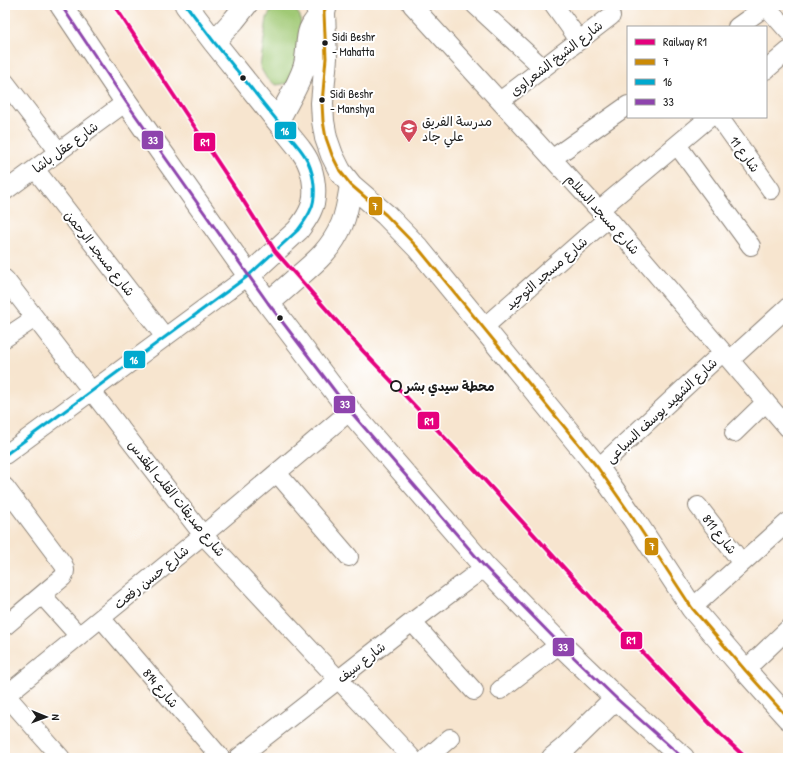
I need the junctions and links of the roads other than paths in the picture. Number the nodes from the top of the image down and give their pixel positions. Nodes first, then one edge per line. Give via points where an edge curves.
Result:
1 (61, 5) edge
2 (186, 5) edge
3 (246, 5) edge
4 (412, 5) edge
5 (475, 5) edge
6 (554, 5) edge
7 (767, 6) edge
8 (321, 8) edge
9 (611, 16) dead end
10 (738, 26) edge
11 (788, 30) edge
12 (578, 40) junction
13 (214, 42) junction
14 (788, 51) edge
15 (543, 68) junction
16 (767, 69) edge
17 (5, 82) edge
18 (500, 101) junction
19 (126, 102) junction
20 (627, 106) edge
21 (709, 118) edge
22 (719, 118) edge
23 (278, 121) junction
24 (677, 145) junction
25 (59, 152) junction
26 (553, 158) junction
27 (35, 169) junction
28 (351, 185) junction
29 (771, 190) dead end
30 (5, 191) edge
31 (604, 214) junction
32 (752, 246) dead end
33 (248, 276) junction
34 (5, 279) edge
35 (268, 303) junction
36 (788, 307) edge
37 (35, 318) junction
38 (483, 328) junction
39 (165, 337) junction
40 (5, 338) edge
41 (727, 356) junction
42 (92, 390) junction
43 (766, 402) junction
44 (350, 411) junction
45 (788, 428) edge
46 (734, 433) dead end
47 (5, 455) edge
48 (598, 468) junction
49 (277, 473) junction
50 (5, 487) edge
51 (698, 506) dead end
52 (788, 522) edge
53 (203, 535) junction
54 (349, 557) dead end
55 (742, 563) junction
56 (485, 567) junction
57 (42, 595) junction
58 (692, 608) junction
59 (101, 618) junction
60 (412, 622) junction
61 (5, 626) edge
62 (788, 629) edge
63 (79, 636) junction
64 (560, 644) junction
65 (745, 670) junction
66 (339, 679) junction
67 (500, 690) dead end
68 (474, 691) dead end
69 (5, 695) edge
70 (616, 698) junction
71 (787, 715) edge
72 (450, 738) dead end
73 (61, 758) edge
74 (221, 758) edge
75 (238, 758) edge
76 (412, 758) edge
77 (427, 758) edge
78 (553, 758) edge
79 (683, 758) edge

1 - 19 street
2 - 13 street
3 - 13 street
4 - 18 street, شارع مسجد السلام
5 - 15 street
6 - 12 street
7 - 10 street
7 - 11 street
8 - 23 street via 309,30 304,68
8 - 28 street via 326,58 323,121 332,156
9 - 12 street, شارع الشيخ الشعراوى
12 - 15 street, شارع الشيخ الشعراوى
13 - 23 street
14 - 16 street
15 - 18 street, شارع الشيخ الشعراوى
17 - 25 street
18 - 26 street, شارع مسجد السلام
19 - 25 street, شارع عقل باشا
19 - 33 street
20 - 26 street
21 - 24 street, شارع مسجد التوحيد
22 - 29 street, شارع 11
23 - 33 street via 308,162 313,176 312,208 298,230
24 - 31 street, شارع مسجد التوحيد
24 - 32 street
25 - 27 street, شارع عقل باشا
26 - 31 street, شارع مسجد السلام
27 - 30 street, شارع عقل باشا
27 - 39 street, شارع مسجد الرحمن
28 - 35 street via 347,211 330,246
28 - 38 street via 408,237
31 - 38 street, شارع مسجد التوحيد
31 - 41 street, شارع مسجد السلام
33 - 35 street
33 - 39 street
34 - 37 street, شارع صديقات القلب المقدس
35 - 44 street
36 - 41 street, شارع الشهيد يوسف السباعى
37 - 40 street
37 - 42 street, شارع صديقات القلب المقدس
38 - 48 street
39 - 42 street
41 - 43 street, شارع مسجد السلام
41 - 48 street, شارع الشهيد يوسف السباعى
42 - 47 street
42 - 53 street, شارع صديقات القلب المقدس
43 - 45 street, شارع مسجد السلام
43 - 46 street
44 - 49 street, شارع حسن رفعت
44 - 56 street
48 - 58 street
49 - 53 street, شارع حسن رفعت
49 - 54 street
50 - 57 street via 65,569 63,577
51 - 55 street, شارع 811
52 - 55 street, شارع 811
53 - 59 street, شارع حسن رفعت
53 - 66 street, شارع صديقات القلب المقدس
55 - 58 street, شارع 811
56 - 60 street, شارع سيف
56 - 64 street
57 - 61 street
57 - 63 street
58 - 65 street
59 - 63 street, شارع حسن رفعت
59 - 74 street, شارع 814
60 - 66 street, شارع سيف
60 - 68 street
62 - 65 street
63 - 69 street, شارع حسن رفعت
64 - 67 street
64 - 70 street
65 - 71 street
66 - 75 street, شارع سيف
66 - 76 street, شارع صديقات القلب المقدس
69 - 73 street
70 - 78 street
70 - 79 street
72 - 77 street

